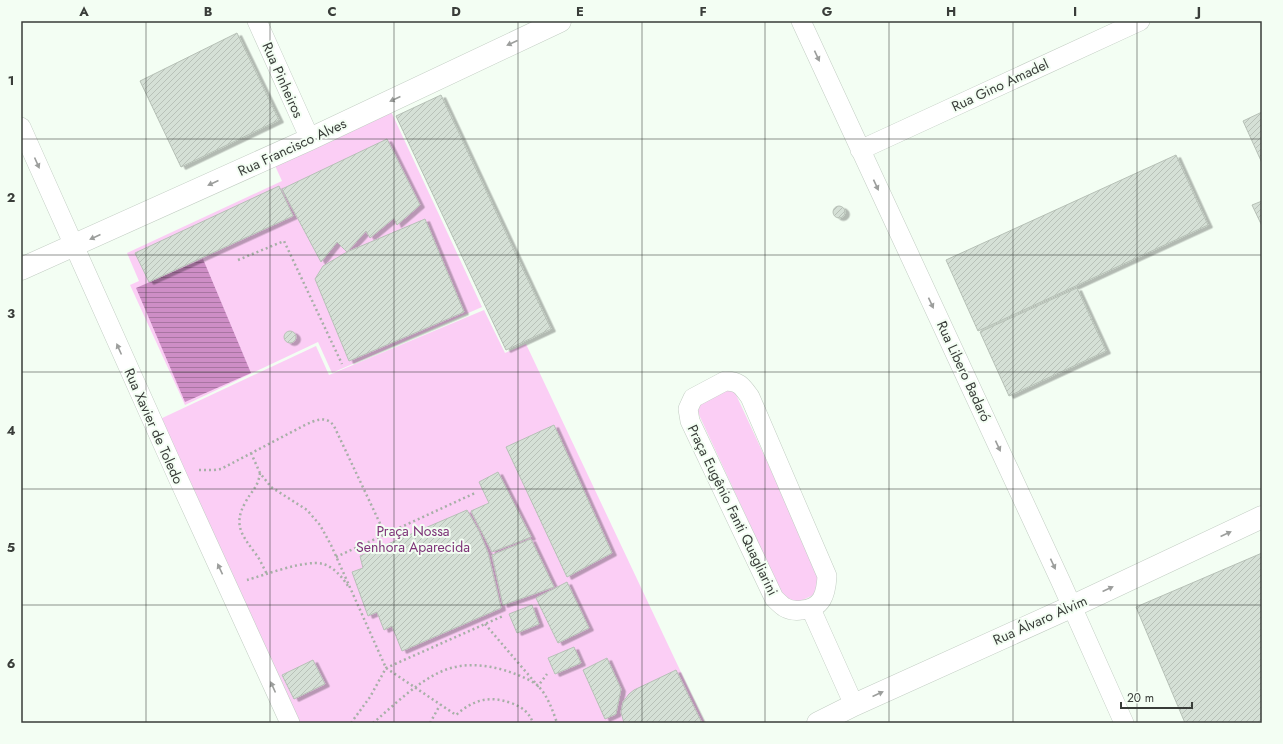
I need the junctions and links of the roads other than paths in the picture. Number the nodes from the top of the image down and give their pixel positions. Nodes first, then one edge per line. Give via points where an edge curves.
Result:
1 (257, 21) edge
2 (560, 21) edge
3 (801, 21) edge
4 (1140, 21) edge
5 (530, 27) edge
6 (21, 127) edge
7 (310, 139) junction
8 (860, 150) junction
9 (73, 247) junction
10 (21, 269) edge
11 (1262, 517) edge
12 (1073, 606) junction
13 (811, 609) junction
14 (854, 705) junction
15 (290, 723) edge
16 (818, 723) edge
17 (1124, 723) edge

1 - 7 street, Rua Pinheiros
2 - 5 street, Rua Francisco Alves
3 -> 8 street, Rua Libero Badaró
4 - 8 street, Rua Gino Amadel
5 -> 7 street, Rua Francisco Alves
6 -> 9 street, Rua Xavier de Toledo
7 -> 9 street, Rua Francisco Alves
8 -> 12 street, Rua Libero Badaró
9 - 10 street, Rua Francisco Alves
15 -> 9 street, Rua Xavier de Toledo
12 -> 11 street, Rua Álvaro Alvim
14 -> 12 street, Rua Álvaro Alvim
12 - 17 street, Rua Libero Badaró
13 - 13 street, Praça Eugênio Fanti Quagliarini via 821,601 827,576 750,397 734,381 725,381 693,398 688,409 690,421 774,598 784,607 795,611
13 - 14 street
14 - 16 street, Rua Álvaro Alvim

